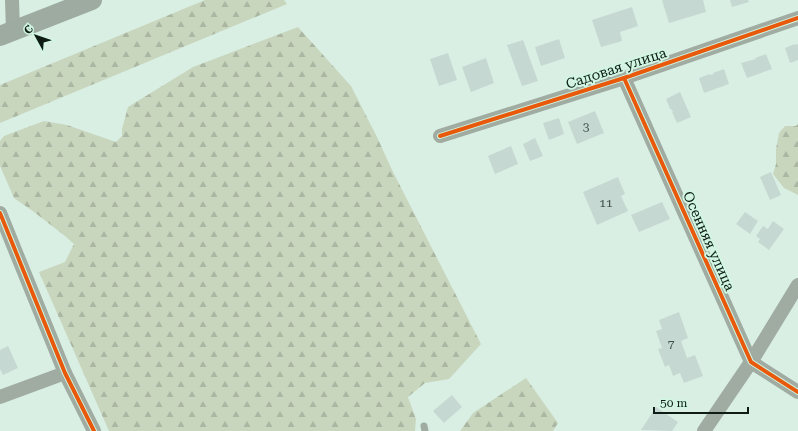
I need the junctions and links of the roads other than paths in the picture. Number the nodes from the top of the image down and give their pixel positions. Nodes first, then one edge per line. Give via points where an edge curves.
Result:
1 (12, 0) edge
2 (92, 0) edge
3 (798, 18) edge
4 (7, 33) edge
5 (624, 78) junction
6 (440, 136) dead end
7 (0, 213) edge
8 (798, 285) edge
9 (750, 362) junction
10 (65, 373) junction
11 (798, 392) edge
12 (0, 397) edge
13 (94, 431) edge
14 (704, 431) edge

1 - 4 street
2 - 4 street
3 - 5 street, Садовая улица
5 - 6 street, Садовая улица
5 - 9 street, Осенняя улица
7 - 10 street
8 - 9 street
9 - 11 street
9 - 14 street
10 - 12 street
10 - 13 street

